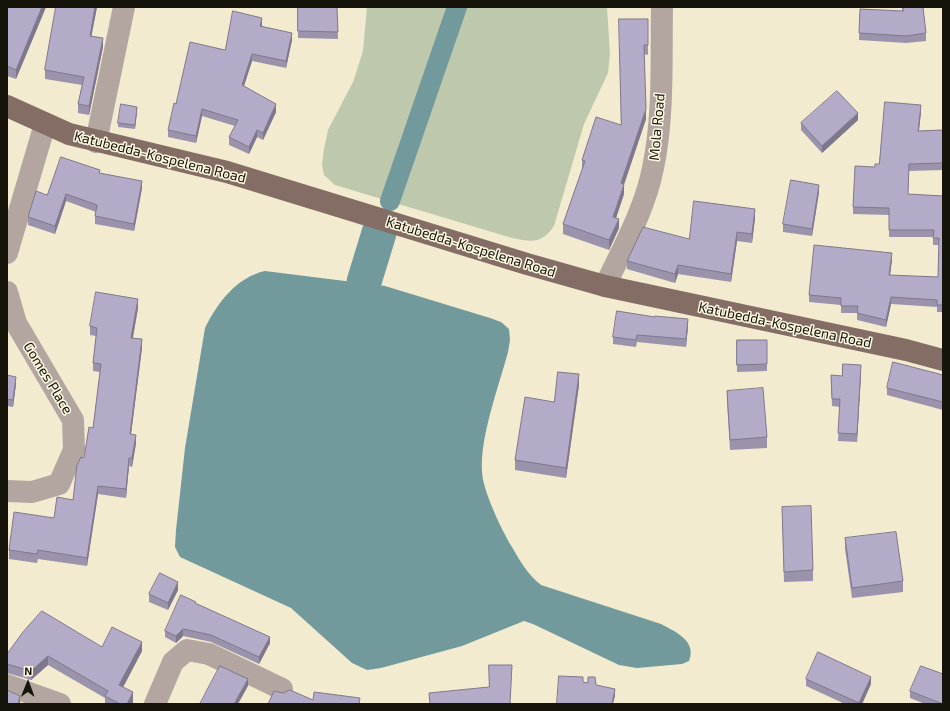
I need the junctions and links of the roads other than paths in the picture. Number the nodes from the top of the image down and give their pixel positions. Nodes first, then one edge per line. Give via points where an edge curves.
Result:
1 (124, 7) edge
2 (662, 7) edge
3 (7, 106) edge
4 (45, 124) junction
5 (96, 142) junction
6 (7, 253) edge
7 (605, 286) junction
8 (7, 292) edge
9 (943, 360) edge
10 (7, 491) edge
11 (7, 685) edge
12 (282, 689) dead end
13 (60, 704) edge
14 (155, 704) edge

1 - 5 street
2 - 7 street, Mola Road via 659,136 653,169 644,198
3 - 4 main road, Katubedda-Kospelena Road
4 - 5 main road, Katubedda-Kospelena Road
4 - 6 street
5 - 7 main road, Katubedda-Kospelena Road via 226,172
7 - 9 main road, Katubedda-Kospelena Road
8 - 10 street, Gomes Place via 16,323 73,420 74,450 59,484 32,492
11 - 13 street
12 - 14 street via 209,654 187,650 173,662

